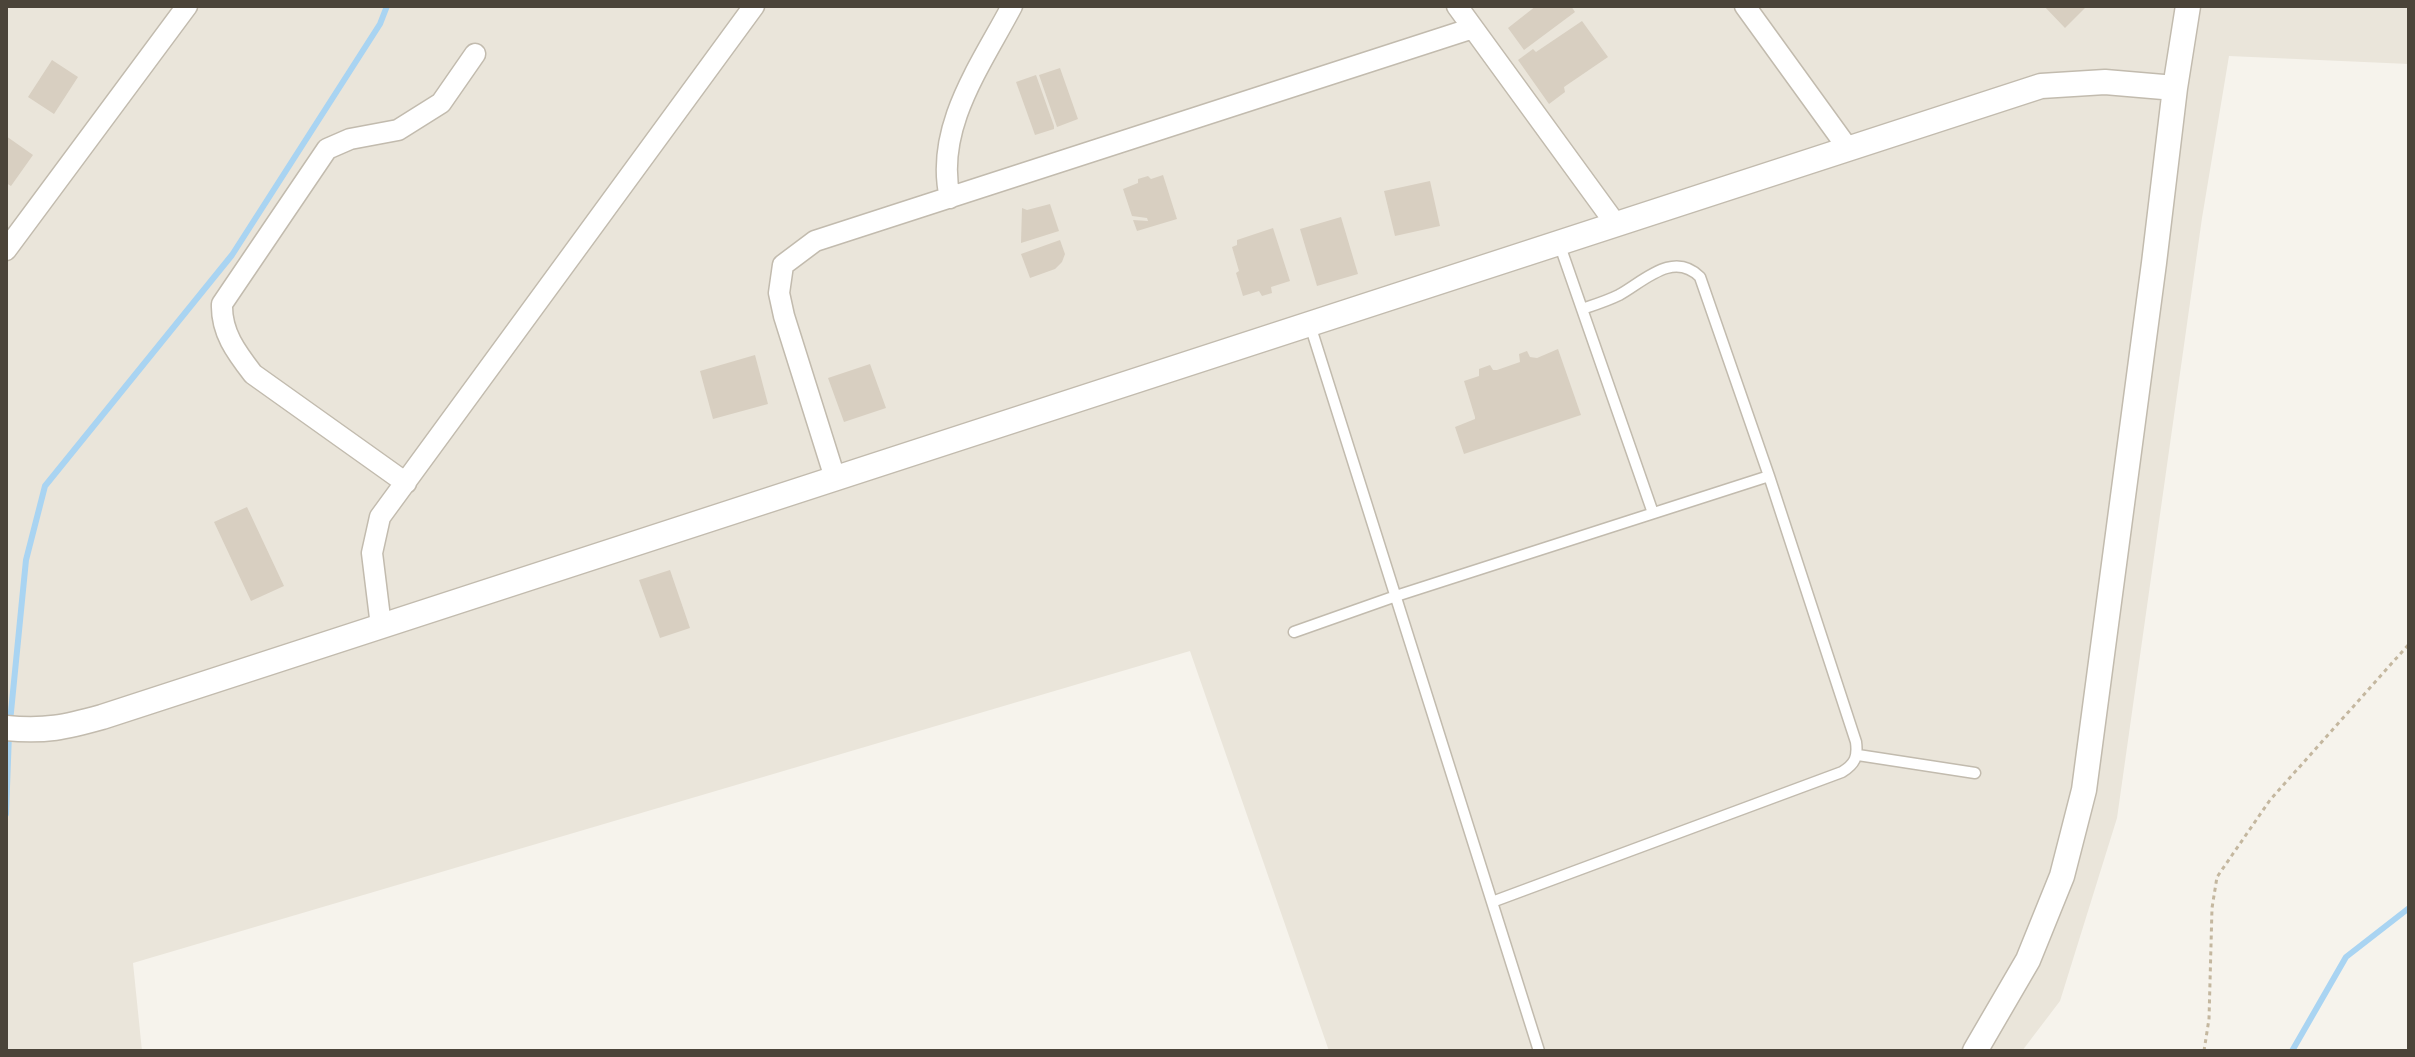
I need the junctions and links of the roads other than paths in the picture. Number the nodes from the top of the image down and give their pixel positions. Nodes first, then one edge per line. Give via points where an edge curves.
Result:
1 (187, 6) edge
2 (754, 6) edge
3 (1012, 6) edge
4 (1457, 6) edge
5 (1745, 6) edge
6 (2188, 6) edge
7 (1473, 28) junction
8 (475, 54) dead end
9 (2175, 88) junction
10 (1847, 147) junction
11 (950, 198) junction
12 (1615, 223) junction
13 (1558, 241) junction
14 (6, 250) edge
15 (1582, 309) junction
16 (1309, 323) junction
17 (1769, 476) junction
18 (835, 478) junction
19 (406, 483) junction
20 (1653, 513) junction
21 (1396, 596) junction
22 (381, 626) junction
23 (1294, 632) dead end
24 (6, 728) edge
25 (1858, 755) junction
26 (1975, 773) dead end
27 (1492, 902) junction
28 (1539, 1051) edge
29 (1975, 1051) edge

1 - 14 street
2 - 19 street
3 - 11 street via 950,129 945,176
4 - 7 street
5 - 10 street
6 - 9 street
7 - 11 street
7 - 12 street
8 - 19 street via 441,103 398,130 327,149 222,304 234,351 253,374
9 - 10 street via 2105,82 2041,86
9 - 29 street via 2084,790 2062,876 2028,960
10 - 12 street
11 - 18 street via 815,241 783,265 779,293 784,316
12 - 13 street
13 - 15 lane
13 - 16 street
15 - 17 lane via 1667,269 1693,270 1700,277
15 - 20 lane
16 - 18 street
16 - 21 lane
17 - 20 lane
17 - 25 lane
18 - 22 street
19 - 22 street via 380,517 372,553
20 - 21 lane
21 - 23 lane
21 - 27 lane
22 - 24 street via 57,730
25 - 26 lane
25 - 27 lane via 1842,772
27 - 28 lane

